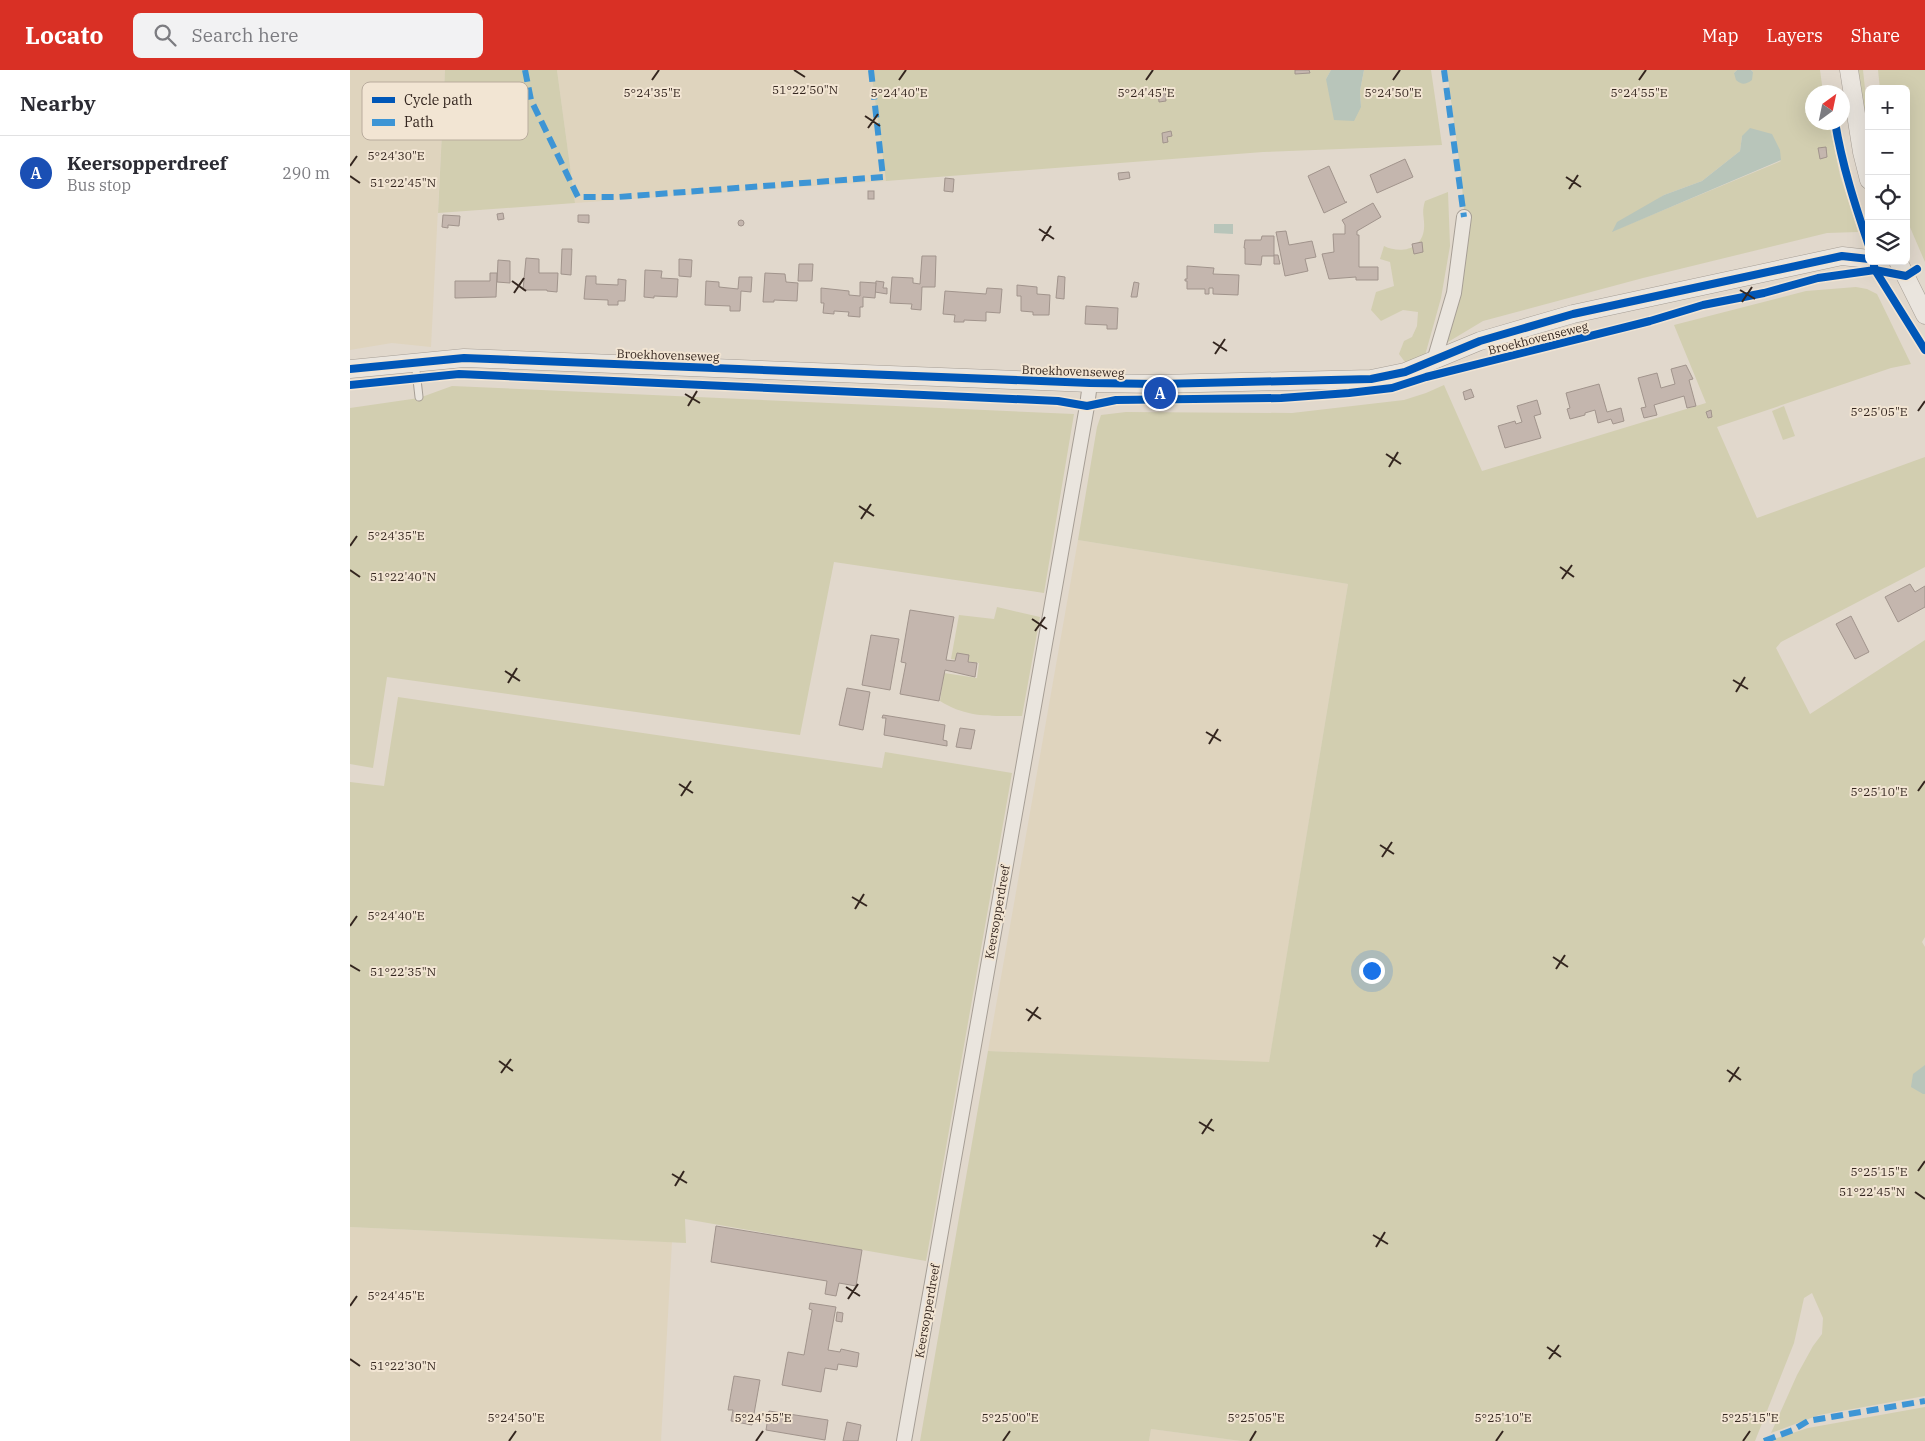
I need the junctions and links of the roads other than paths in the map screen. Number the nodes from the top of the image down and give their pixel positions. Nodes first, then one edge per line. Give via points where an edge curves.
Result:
1 (1849, 70) edge
2 (1868, 175) edge
3 (1464, 217) dead end
4 (1865, 259) edge
5 (1900, 265) edge
6 (1925, 315) edge
7 (1434, 361) junction
8 (415, 362) junction
9 (350, 369) edge
10 (1090, 383) junction
11 (419, 397) dead end
12 (904, 1441) edge

1 - 2 street
3 - 7 street via 1454,293
4 - 7 street, Broekhovenseweg via 1842,256 1573,314 1480,341
5 - 6 street
7 - 10 street, Broekhovenseweg via 1405,372 1371,379
8 - 9 street, Broekhovenseweg
8 - 10 street, Broekhovenseweg via 464,358
8 - 11 lane
10 - 12 street, Keersopperdreef

